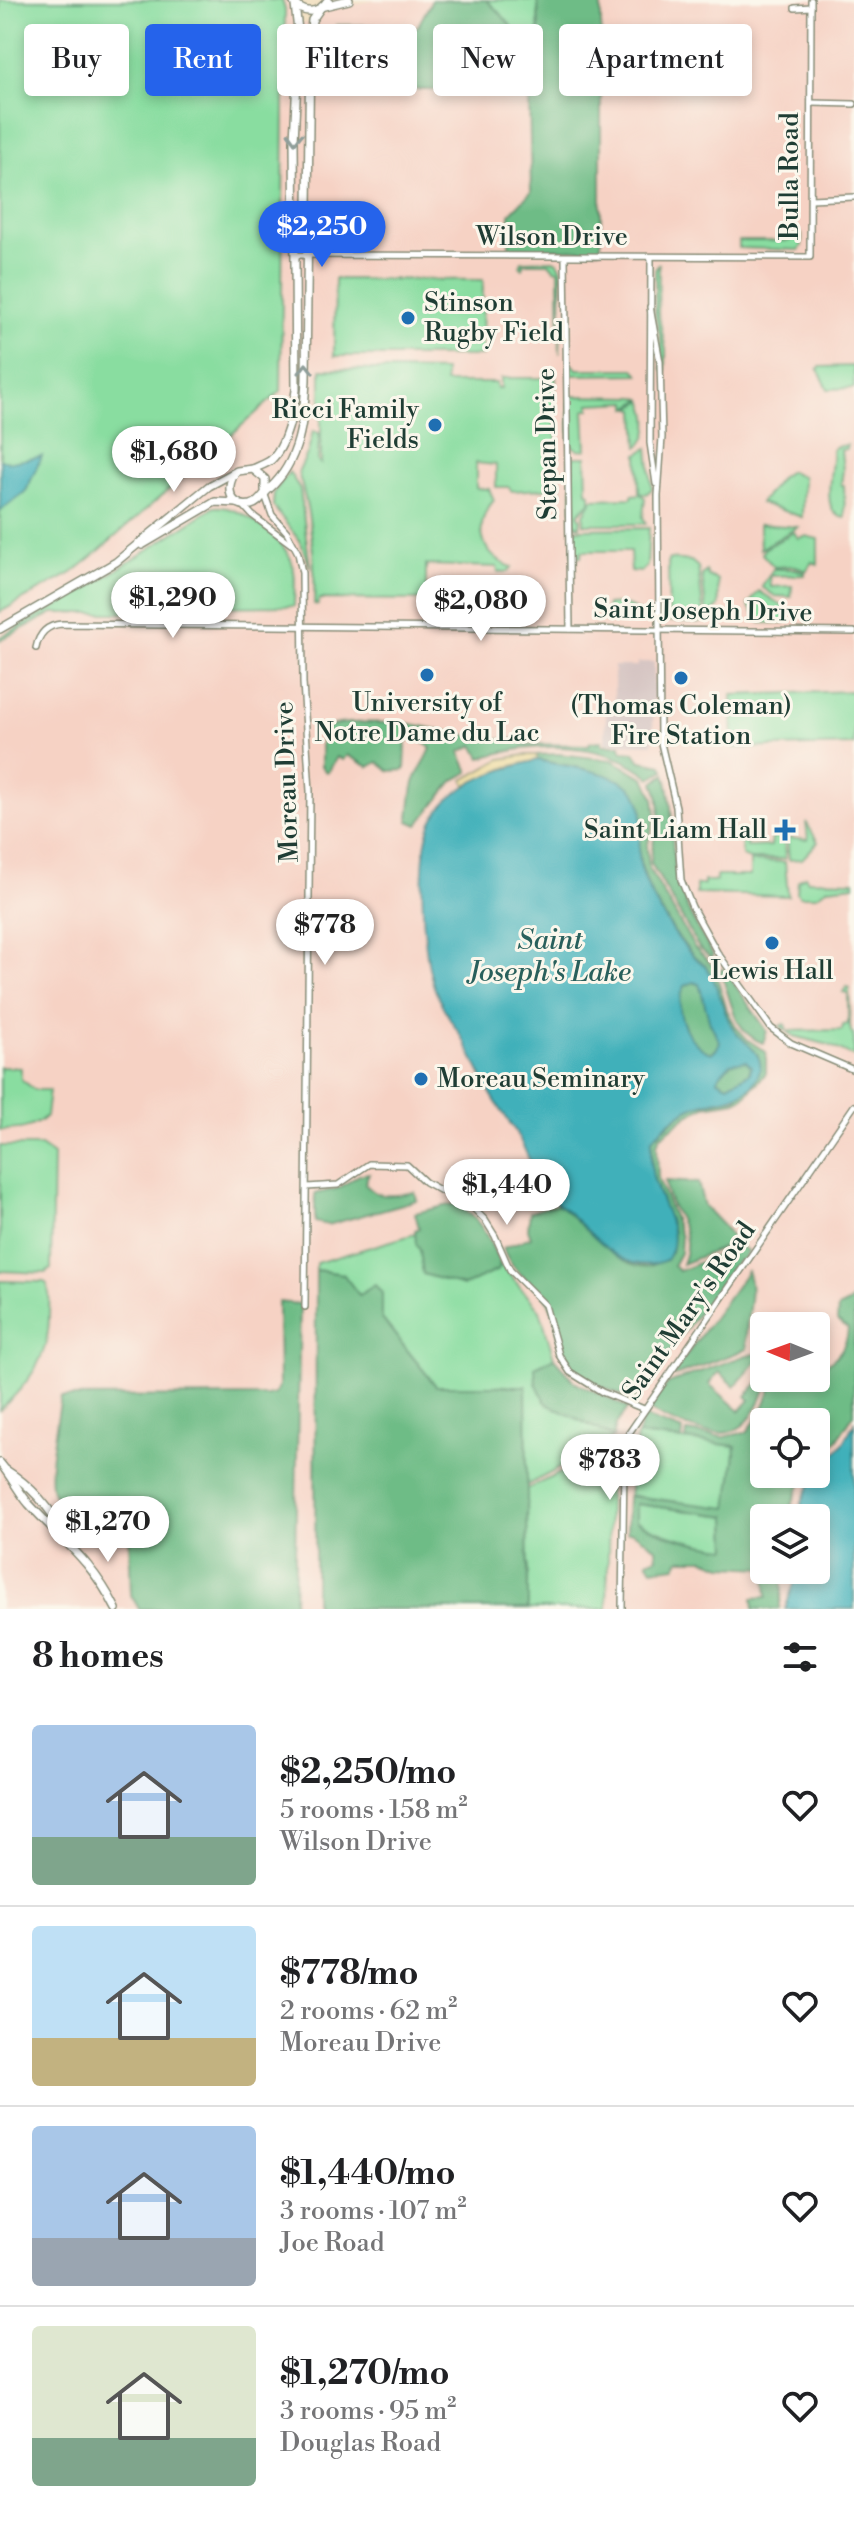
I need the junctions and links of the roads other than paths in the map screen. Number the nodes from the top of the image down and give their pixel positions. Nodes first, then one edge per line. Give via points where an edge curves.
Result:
1 (349, 0) edge
2 (293, 2) edge
3 (811, 4) edge
4 (324, 5) edge
5 (795, 8) dead end
6 (811, 103) junction
7 (854, 104) edge
8 (854, 197) edge
9 (811, 199) junction
10 (294, 255) junction
11 (307, 255) junction
12 (565, 257) junction
13 (651, 257) junction
14 (810, 257) joint
15 (650, 307) junction
16 (253, 469) junction
17 (237, 471) junction
18 (265, 492) junction
19 (658, 496) junction
20 (241, 504) junction
21 (293, 545) junction
22 (133, 550) junction
23 (303, 626) junction
24 (0, 629) edge
25 (570, 629) junction
26 (660, 631) junction
27 (854, 632) edge
28 (36, 648) dead end
29 (854, 1070) edge
30 (854, 1106) edge
31 (307, 1187) junction
32 (305, 1307) dead end
33 (644, 1409) junction
34 (2, 1466) edge
35 (116, 1609) edge
36 (622, 1609) edge

1 - 4 street
2 - 4 street via 306,11
2 -> 10 street via 299,39
3 - 5 street
3 - 6 street, Bulla Road
4 - 11 street via 312,20 310,39
6 - 7 street
6 - 9 street, Bulla Road
8 - 9 street
9 - 14 street, Bulla Road
10 - 11 street, Wilson Drive
10 - 16 street via 294,404 277,453
11 - 12 street, Wilson Drive
18 -> 11 street via 286,469 302,424
12 - 13 street, Wilson Drive
12 - 25 street, Stepan Drive
13 - 14 street, Wilson Drive
13 - 15 street
15 - 19 street via 650,443
15 - 19 street via 660,362
16 - 17 street
16 - 18 street via 265,479
17 - 20 street via 229,488
17 - 22 street via 209,486
18 - 20 street via 258,502
18 - 21 street, Moreau Drive via 272,515
19 - 26 street
20 - 21 street
20 - 22 street via 215,502
21 - 23 street, Moreau Drive via 302,573
22 - 24 street
23 - 25 street, Saint Joseph Drive
23 - 28 street, Saint Joseph Drive via 57,624 42,633
23 - 31 street, Moreau Drive via 310,791
25 - 26 street, Saint Joseph Drive
26 - 27 street, Saint Joseph Drive
26 - 29 street via 661,747 676,807 679,870 692,907 717,952 777,1033
30 - 33 street, Saint Mary's Road
31 - 32 street, Moreau Drive
31 - 33 street via 338,1185 369,1164 407,1165 432,1187 473,1208 492,1231 510,1270 545,1305 566,1368 602,1392
33 - 36 street, Saint Mary's Road via 626,1440
34 - 35 street via 29,1503 96,1573

